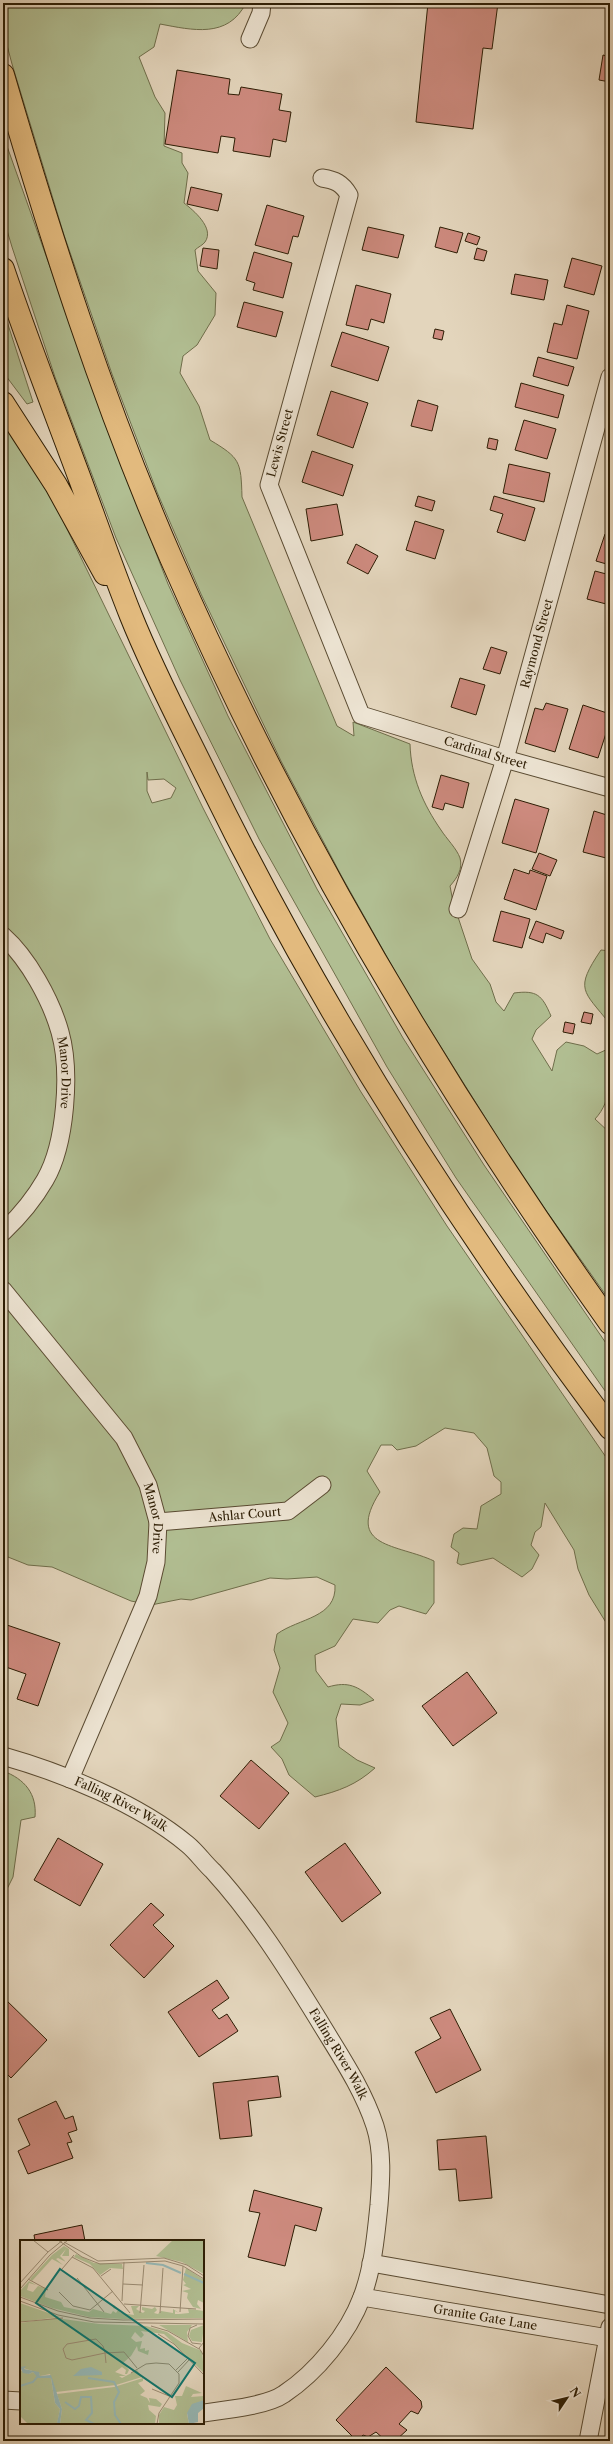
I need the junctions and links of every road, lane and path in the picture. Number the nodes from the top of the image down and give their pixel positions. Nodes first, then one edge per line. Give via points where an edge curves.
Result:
1 (262, 3) edge
2 (250, 39) dead end
3 (3, 75) edge
4 (322, 178) dead end
5 (3, 268) edge
6 (610, 376) edge
7 (3, 403) edge
8 (131, 616) junction
9 (361, 715) joint
10 (504, 759) junction
11 (610, 788) edge
12 (458, 909) dead end
13 (3, 936) edge
14 (3, 1232) edge
15 (3, 1290) edge
16 (610, 1323) edge
17 (571, 1375) junction
18 (610, 1428) edge
19 (610, 1440) edge
20 (322, 1485) dead end
21 (158, 1522) junction
22 (3, 1756) edge
23 (70, 1779) junction
24 (371, 2263) junction
25 (362, 2297) junction
26 (610, 2305) edge
27 (609, 2332) edge
28 (3, 2400) edge
29 (20, 2401) edge
30 (204, 2413) edge
31 (588, 2441) edge

1 - 2 street via 261,13
3 - 16 highway via 36,190 84,333 171,556 227,680 323,868 397,997 518,1192
4 - 9 street, Lewis Street via 340,183 349,195 269,485
5 - 8 highway via 36,365
6 - 10 street, Raymond Street
7 - 8 highway via 56,485 88,547
8 - 17 highway via 166,695 253,871 319,989 437,1182
9 - 10 street, Cardinal Street
10 - 11 street, Cardinal Street
10 - 12 street, Raymond Street
13 - 14 street, Manor Drive via 12,944 39,982 60,1032 66,1080 62,1135 46,1179 18,1218
15 - 21 street, Manor Drive via 124,1438 148,1485
17 - 18 highway
17 - 19 highway
20 - 21 street, Ashlar Court via 288,1511
21 - 23 street, Manor Drive via 156,1562 148,1596
22 - 23 street, Falling River Walk via 40,1766
23 - 24 street, Falling River Walk via 143,1815 188,1844 239,1900 285,1965 355,2079 375,2128 382,2174
24 - 25 street, Falling River Walk
24 - 26 street
25 - 27 street, Granite Gate Lane
25 - 30 street, Falling River Walk via 346,2327 319,2364 283,2396 243,2408
27 - 31 street
28 - 29 street

